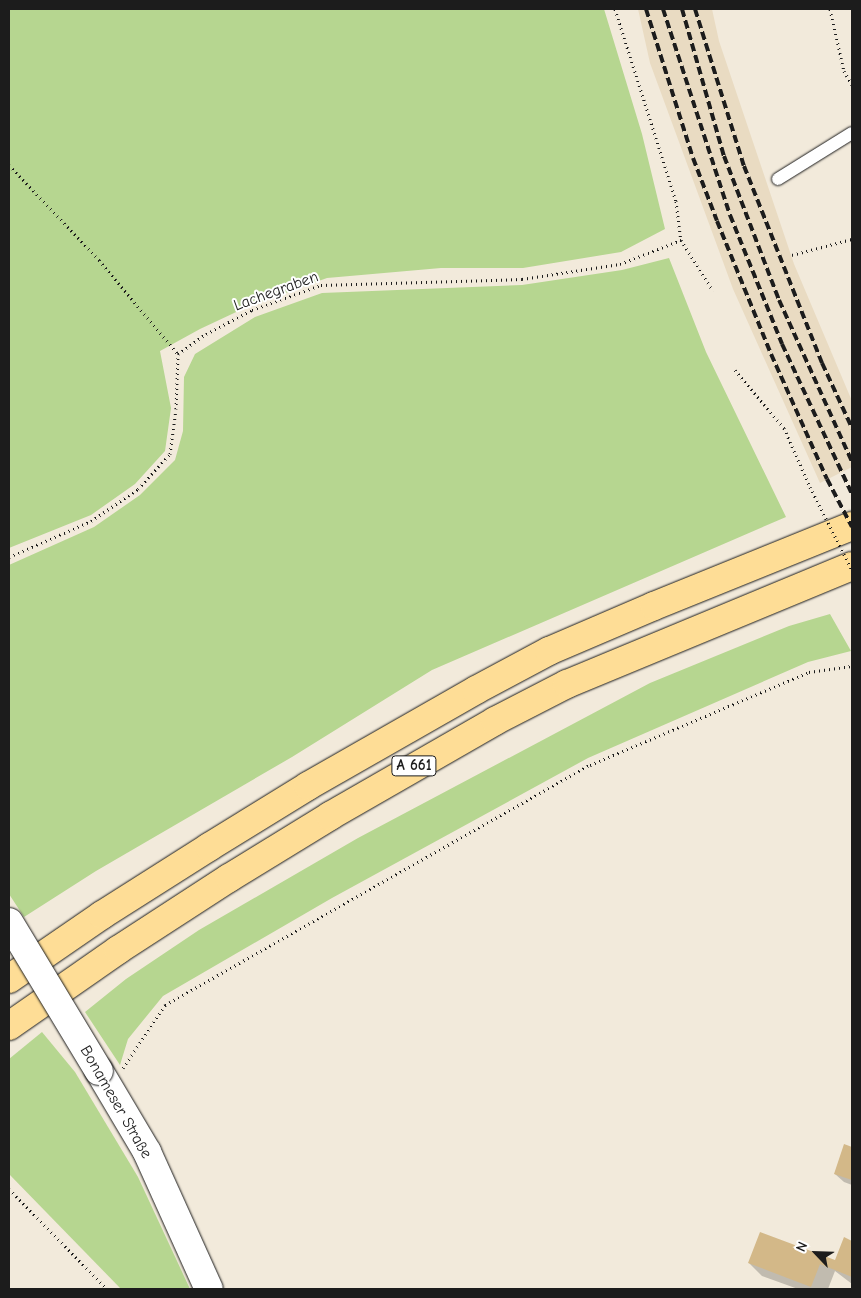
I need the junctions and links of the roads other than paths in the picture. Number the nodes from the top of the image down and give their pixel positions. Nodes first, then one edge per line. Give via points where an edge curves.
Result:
1 (852, 132) edge
2 (778, 179) dead end
3 (852, 526) edge
4 (852, 566) edge
5 (9, 922) edge
6 (9, 979) edge
7 (9, 1026) edge
8 (209, 1289) edge

1 - 2 lane
3 - 6 highway, A 661 via 549,651 476,690 209,847
4 - 7 highway, A 661 via 568,684 495,721 229,878
5 - 8 street, Bonameser Straße, bridge via 110,1071

